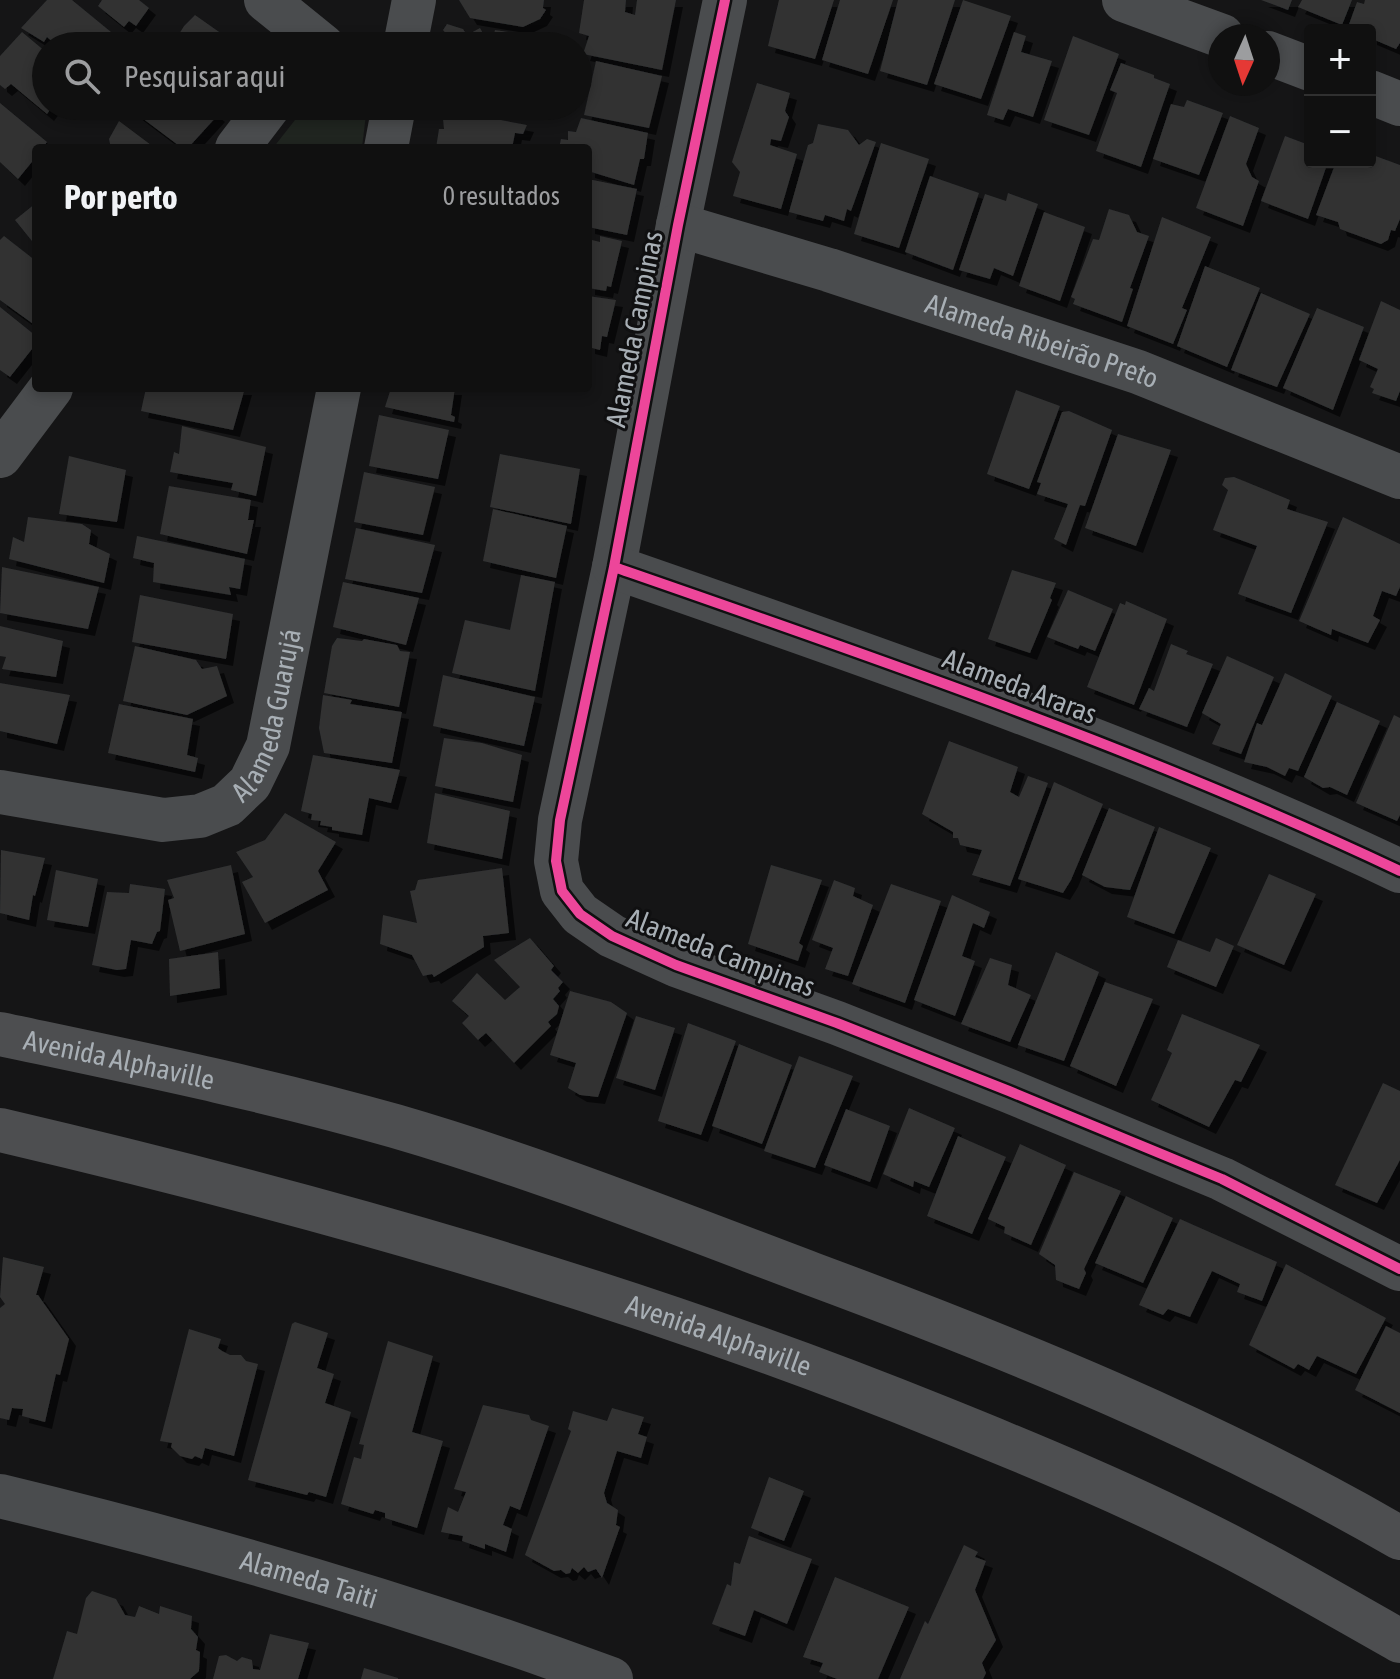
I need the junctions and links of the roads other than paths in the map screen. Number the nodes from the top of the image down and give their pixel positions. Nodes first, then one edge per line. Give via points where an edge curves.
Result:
1 (266, 0) edge
2 (414, 0) edge
3 (725, 0) edge
4 (1124, 0) edge
5 (1208, 31) edge
6 (304, 32) edge
7 (408, 32) edge
8 (1280, 58) edge
9 (1304, 67) edge
10 (1376, 94) edge
11 (1400, 104) edge
12 (258, 120) edge
13 (391, 120) edge
14 (240, 144) edge
15 (387, 144) edge
16 (678, 225) junction
17 (48, 392) edge
18 (338, 392) edge
19 (0, 456) edge
20 (1400, 477) edge
21 (614, 567) junction
22 (0, 792) edge
23 (1400, 871) edge
24 (0, 1034) edge
25 (0, 1130) edge
26 (1400, 1269) edge
27 (0, 1496) edge
28 (1400, 1538) edge
29 (1400, 1641) edge
30 (611, 1679) edge

1 - 6 street
2 - 7 street
3 - 16 street, Alameda Campinas
4 - 5 street
8 - 9 street
10 - 11 street
12 - 14 street
13 - 15 street
16 - 20 street, Alameda Ribeirão Preto via 1138,372
16 - 21 street, Alameda Campinas
17 - 19 street
18 - 22 street, Alameda Guarujá via 268,746 250,783 227,805 200,816 163,820
21 - 23 street, Alameda Araras via 1101,742
21 - 26 street, Alameda Campinas via 560,820 556,861 562,891 580,914 612,936 676,965 837,1023 1222,1179
24 - 28 main road, Avenida Alphaville via 223,1081 396,1127 584,1189 952,1326 1140,1406 1317,1490
25 - 29 main road, Avenida Alphaville via 385,1228 615,1297 842,1377 1028,1453 1214,1539
27 - 30 street, Alameda Taiti via 257,1562

